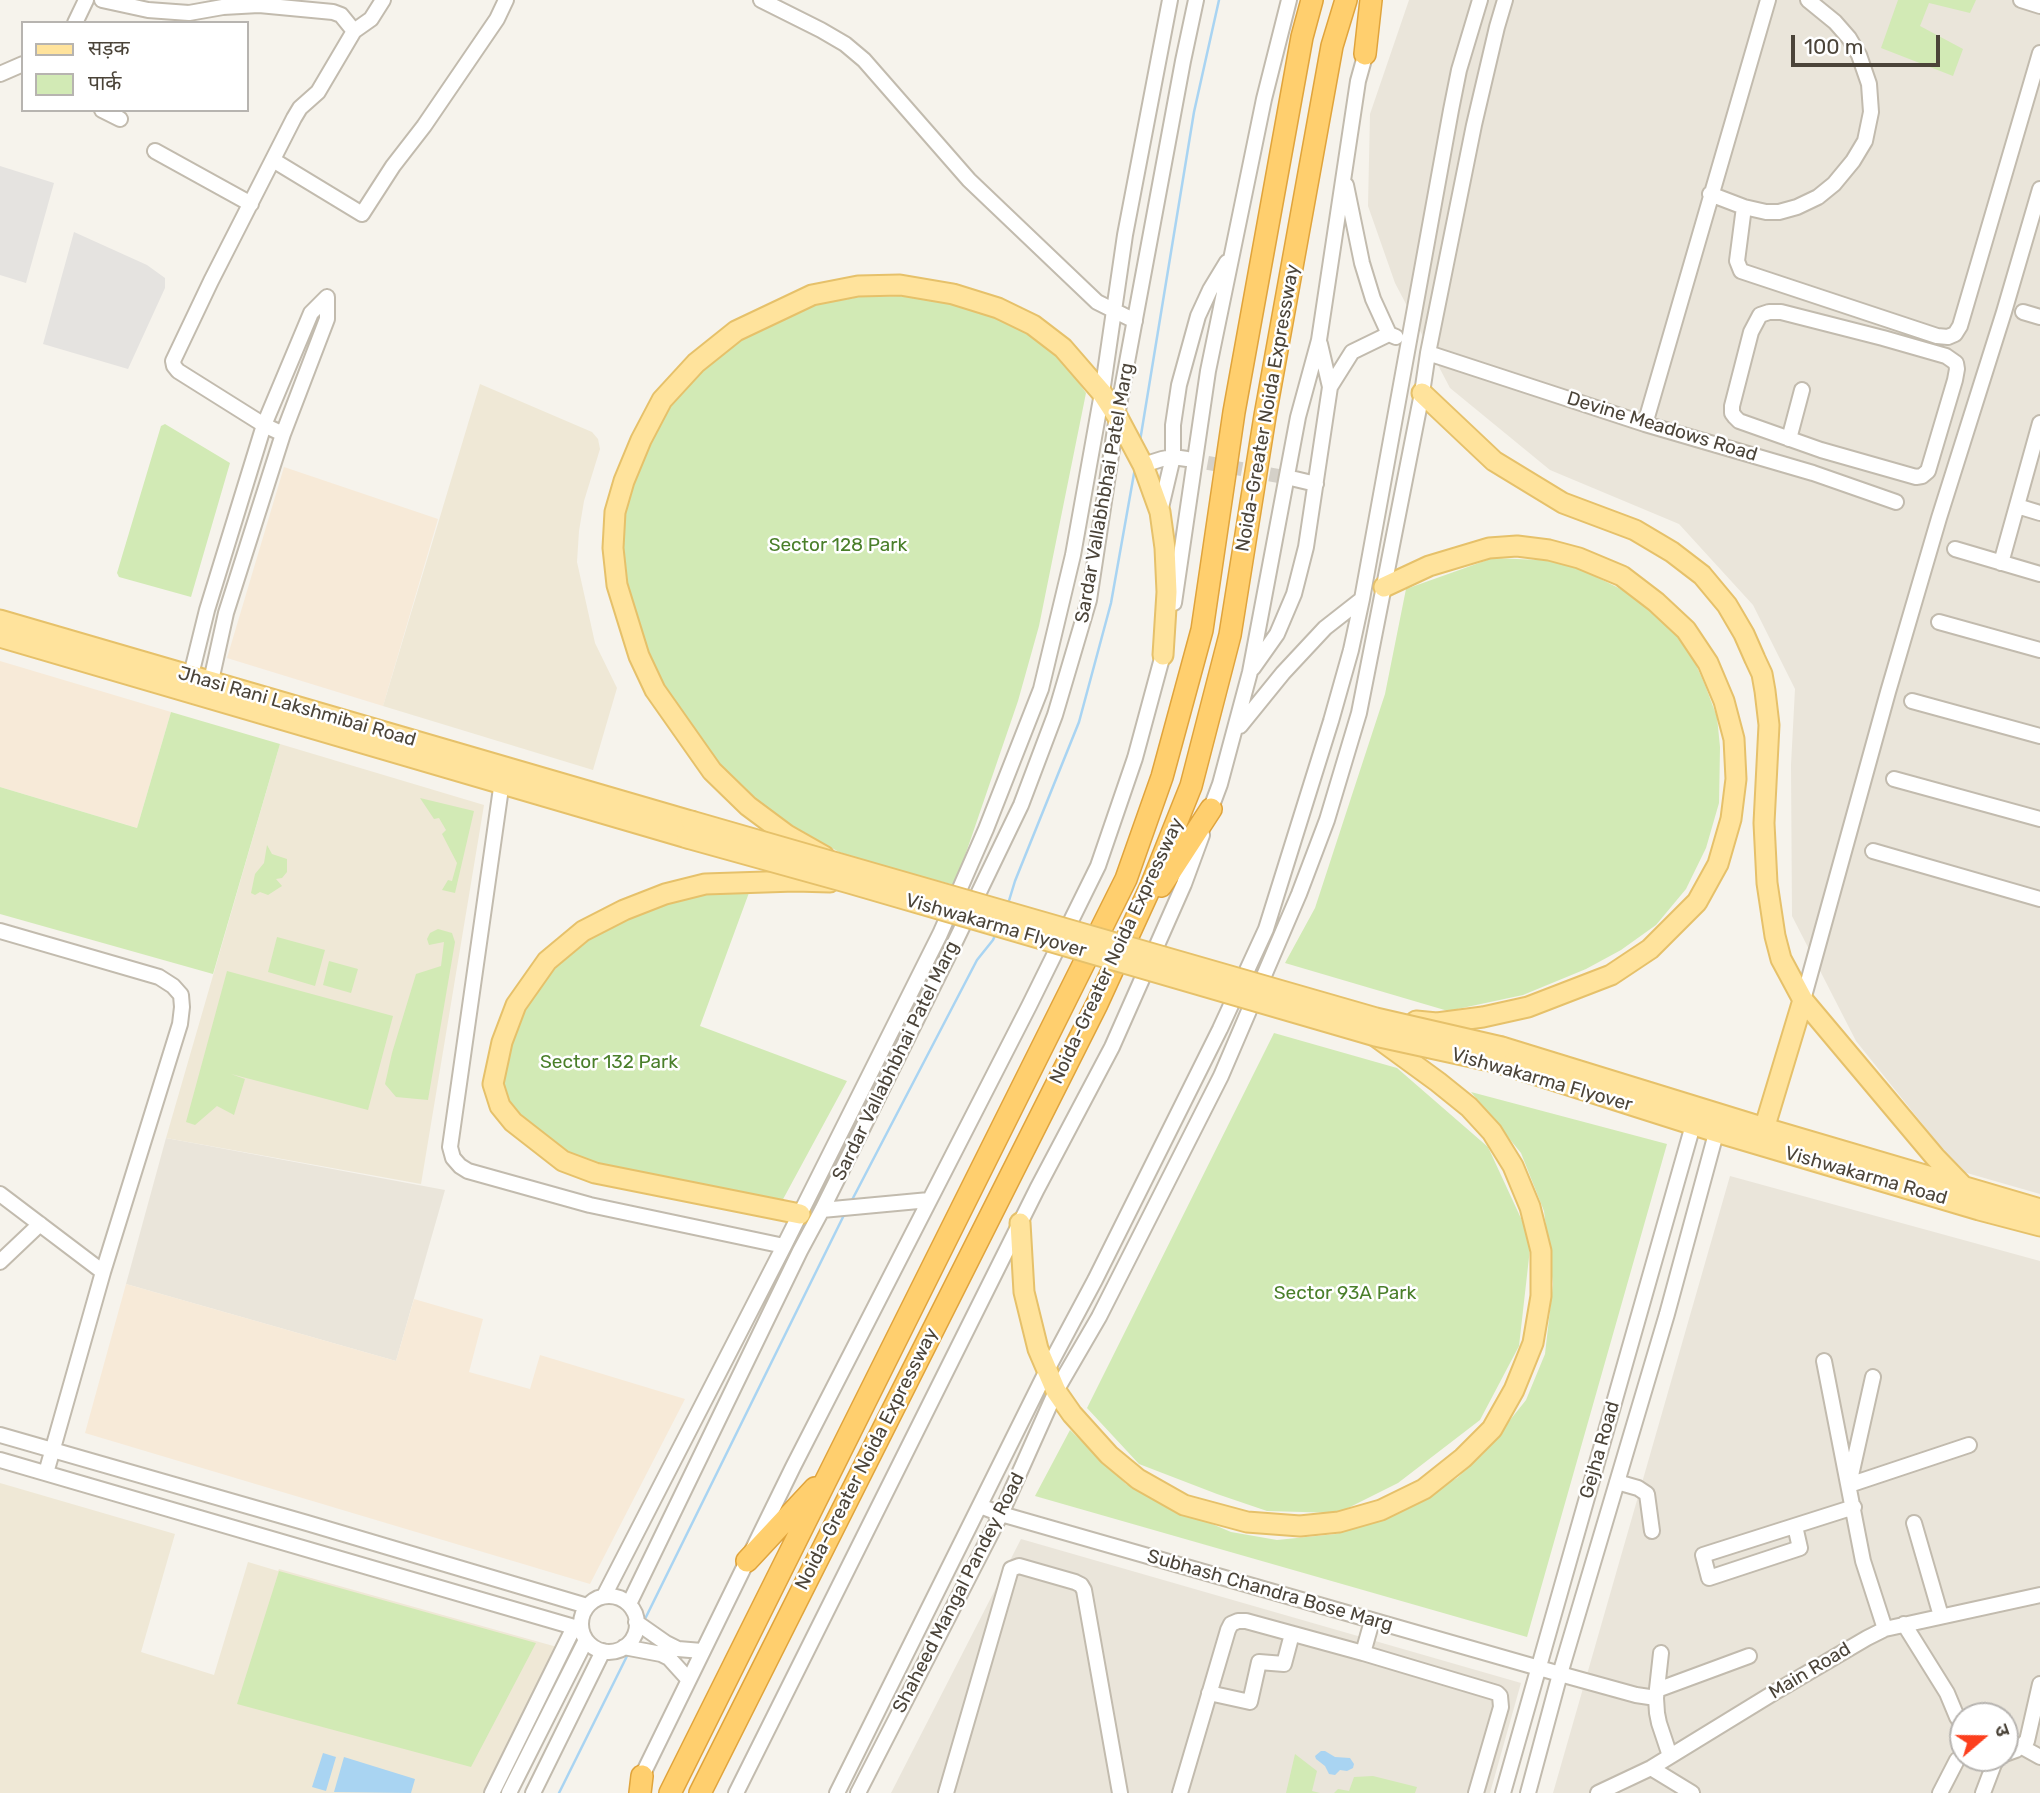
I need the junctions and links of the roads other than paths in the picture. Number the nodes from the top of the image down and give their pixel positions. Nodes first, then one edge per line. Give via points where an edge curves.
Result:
1 (86, 0) edge
2 (383, 0) edge
3 (506, 0) edge
4 (761, 0) edge
5 (1170, 0) edge
6 (1196, 0) edge
7 (1289, 0) edge
8 (1312, 0) edge
9 (1346, 0) edge
10 (1371, 0) edge
11 (1380, 0) edge
12 (1480, 0) edge
13 (1505, 0) edge
14 (1768, 0) edge
15 (1810, 0) edge
16 (2021, 0) edge
17 (110, 1) edge
18 (781, 4) edge
19 (336, 6) edge
20 (2040, 6) edge
21 (197, 17) edge
22 (76, 21) edge
23 (354, 31) junction
24 (1366, 54) junction
25 (2040, 54) edge
26 (21, 66) edge
27 (0, 74) edge
28 (106, 112) edge
29 (120, 119) dead end
30 (155, 151) dead end
31 (273, 160) junction
32 (1344, 172) junction
33 (2040, 189) edge
34 (1710, 194) junction
35 (251, 204) junction
36 (1744, 207) junction
37 (1232, 255) junction
38 (1113, 312) junction
39 (2023, 312) dead end
40 (2040, 317) edge
41 (1135, 321) junction
42 (1388, 334) junction
43 (1319, 340) junction
44 (1408, 340) junction
45 (1428, 353) junction
46 (1330, 387) junction
47 (1802, 390) dead end
48 (1102, 393) junction
49 (1422, 393) junction
50 (2040, 423) edge
51 (1644, 424) junction
52 (264, 425) junction
53 (1122, 425) junction
54 (283, 434) junction
55 (1789, 439) junction
56 (1821, 450) junction
57 (1180, 458) junction
58 (1142, 464) junction
59 (1813, 473) junction
60 (1295, 480) tunnel mouth
61 (1316, 484) junction
62 (1896, 502) dead end
63 (2017, 506) junction
64 (1160, 512) junction
65 (2040, 513) edge
66 (1955, 549) dead end
67 (2001, 563) junction
68 (2040, 574) edge
69 (1384, 587) junction
70 (1362, 599) junction
71 (0, 620) edge
72 (1939, 622) dead end
73 (0, 638) edge
74 (2040, 650) edge
75 (1163, 655) junction
76 (1250, 672) junction
77 (188, 684) junction
78 (209, 689) junction
79 (1912, 701) dead end
80 (1234, 735) junction
81 (2040, 736) edge
82 (503, 775) junction
83 (1894, 779) dead end
84 (595, 793) joint
85 (1211, 809) junction
86 (2040, 819) edge
87 (689, 830) junction
88 (1873, 851) dead end
89 (834, 861) junction
90 (849, 883) junction
91 (2040, 899) edge
92 (1137, 917) junction
93 (1266, 929) junction
94 (0, 931) edge
95 (1282, 934) junction
96 (1803, 1000) junction
97 (1376, 1027) junction
98 (1695, 1116) junction
99 (1719, 1123) junction
100 (1762, 1136) junction
101 (1965, 1188) junction
102 (0, 1194) edge
103 (929, 1200) junction
104 (830, 1209) junction
105 (2040, 1209) edge
106 (800, 1214) junction
107 (1020, 1223) junction
108 (40, 1224) junction
109 (2040, 1226) edge
110 (784, 1246) junction
111 (0, 1262) edge
112 (103, 1272) junction
113 (1824, 1361) dead end
114 (1047, 1370) junction
115 (1873, 1377) dead end
116 (1056, 1391) junction
117 (0, 1435) edge
118 (1969, 1445) dead end
119 (53, 1451) junction
120 (0, 1460) edge
121 (832, 1471) junction
122 (46, 1473) junction
123 (1617, 1482) junction
124 (1849, 1485) junction
125 (981, 1506) junction
126 (1854, 1507) junction
127 (1001, 1514) junction
128 (1914, 1523) dead end
129 (1795, 1526) junction
130 (1652, 1531) dead end
131 (747, 1561) junction
132 (2040, 1595) edge
133 (604, 1596) junction
134 (629, 1604) junction
135 (587, 1606) junction
136 (1941, 1616) junction
137 (1372, 1620) junction
138 (636, 1622) junction
139 (1904, 1624) junction
140 (1885, 1629) junction
141 (580, 1632) junction
142 (1292, 1634) junction
143 (624, 1647) junction
144 (603, 1651) junction
145 (702, 1651) junction
146 (1363, 1653) junction
147 (1661, 1653) dead end
148 (1749, 1656) dead end
149 (1538, 1668) junction
150 (1560, 1674) junction
151 (688, 1679) junction
152 (2040, 1684) edge
153 (1209, 1693) junction
154 (1657, 1694) junction
155 (1951, 1702) edge
156 (2022, 1747) junction
157 (2019, 1748) edge
158 (1670, 1756) junction
159 (2040, 1757) edge
160 (1651, 1768) junction
161 (1951, 1772) edge
162 (1991, 1772) edge
163 (639, 1787) edge
164 (492, 1793) edge
165 (509, 1793) edge
166 (533, 1793) edge
167 (670, 1793) edge
168 (700, 1793) edge
169 (736, 1793) edge
170 (837, 1793) edge
171 (858, 1793) edge
172 (946, 1793) edge
173 (1120, 1793) edge
174 (1180, 1793) edge
175 (1476, 1793) edge
176 (1503, 1793) edge
177 (1528, 1793) edge
178 (1598, 1793) edge
179 (1692, 1793) edge
180 (1940, 1793) edge
181 (1983, 1793) edge

1 - 22 street
2 - 23 street via 371,19
3 - 31 street via 362,214
4 - 18 street
5 - 38 street, Sardar Vallabhbhai Patel Marg
6 - 41 street, Sardar Vallabhbhai Patel Marg
7 - 37 street
8 - 121 highway, Noida-Greater Noida Expressway via 1234,412 1202,630 1162,778 1126,879
9 - 92 highway, Noida-Greater Noida Expressway via 1332,46 1230,635 1191,786
10 - 24 highway
11 - 24 street
12 - 44 street via 1459,70
13 - 45 street, Shaheed Mangal Pandey Road via 1474,125
14 - 34 street
15 - 36 street via 1849,38 1858,55 1869,84 1871,112 1865,141 1834,184 1818,197 1779,212
16 - 20 street
17 - 21 street
18 - 38 street via 864,60 969,180 1084,291
19 - 21 street via 223,7
19 - 23 street
23 - 31 street via 318,92 300,108
24 - 32 street
25 - 36 street via 1955,334 1937,336 1741,271 1737,261
26 - 27 street
28 - 29 street
30 - 35 street
31 - 35 street
32 - 42 street via 1362,263
32 - 43 street
33 - 96 street via 1888,692
34 - 36 street
34 - 51 street
35 - 52 street via 173,361 178,371
37 - 57 street via 1198,316 1179,385 1173,425
37 - 75 street via 1208,371
38 - 41 street
38 - 48 street, Sardar Vallabhbhai Patel Marg
39 - 40 street
41 - 53 street, Sardar Vallabhbhai Patel Marg
42 - 44 street
42 - 46 street via 1352,352
43 - 46 street
43 - 76 street via 1298,417
44 - 70 street
45 - 49 street, Shaheed Mangal Pandey Road
45 - 51 street, Devine Meadows Road
46 - 61 street
47 - 55 street
48 - 53 main road
48 - 89 main road, bridge via 1063,348 1032,325 953,294 900,285 858,286 813,295 736,331 696,363 662,400 641,440 615,512 617,585 639,656 655,690 712,771 748,806
48 - 106 street, Sardar Vallabhbhai Patel Marg via 1073,555 1041,689 940,934
49 - 69 street, Shaheed Mangal Pandey Road
49 - 96 main road via 1494,461 1563,503 1635,530 1672,552 1702,575 1727,605 1763,682 1769,725 1764,823 1767,883 1778,949
50 - 63 street
51 - 59 street, Devine Meadows Road
52 - 54 street
52 - 54 street via 311,313 327,297 327,319
52 - 77 street
53 - 58 main road
53 - 104 street, Sardar Vallabhbhai Patel Marg via 1089,600 1055,715 1021,805
54 - 78 street via 226,613
55 - 56 street
55 - 56 street via 1739,421 1732,413 1751,332 1760,315 1780,312 1945,356 1956,363 1955,380 1922,476
56 - 59 street
57 - 58 street
57 - 64 street
58 - 64 main road
59 - 62 street, Devine Meadows Road
60 - 61 street
61 - 76 street via 1294,594 1277,634
63 - 65 street
63 - 67 street
64 - 75 main road via 1167,592
66 - 67 street
67 - 68 street
69 - 95 street, Shaheed Mangal Pandey Road via 1347,758
69 - 97 main road, bridge via 1429,566 1489,548 1517,546 1579,558 1622,576 1686,630 1708,663 1734,739 1736,779 1718,864 1697,902 1650,949 1611,975 1528,1007 1483,1017
70 - 80 street via 1325,628
70 - 93 street via 1331,721
71 - 77 main road, Jhasi Rani Lakshmibai Road
72 - 74 street
73 - 77 main road, Jhasi Rani Lakshmibai Road
75 - 103 street via 1135,758 1098,866
76 - 80 street
77 - 78 main road, Jhasi Rani Lakshmibai Road
78 - 82 main road, Jhasi Rani Lakshmibai Road
79 - 81 street
80 - 85 street
82 - 84 main road, Jhasi Rani Lakshmibai Road
82 - 87 main road, Vishwakarma Flyover
82 - 110 street via 450,1147 453,1158 468,1171 590,1205
83 - 86 street
84 - 87 main road, Vishwakarma Flyover
85 - 92 highway
85 - 107 street via 1184,884 1112,1047
87 - 89 main road, Vishwakarma Flyover, bridge
87 - 90 main road, Vishwakarma Flyover, bridge
88 - 91 street
89 - 97 main road, Vishwakarma Flyover, bridge
90 - 97 main road, Vishwakarma Flyover, bridge
90 - 106 main road, bridge via 705,884 624,909 583,931 547,961 516,1005 502,1042 494,1084 500,1106 513,1122 563,1161 595,1173
92 - 168 highway, Noida-Greater Noida Expressway
93 - 95 street
93 - 114 street
94 - 112 street via 159,977 181,995 180,1024
95 - 116 street, Shaheed Mangal Pandey Road via 1215,1088 1099,1317
96 - 100 main road
96 - 101 main road
97 - 98 main road, Vishwakarma Flyover, bridge via 1501,1055
97 - 116 main road via 1492,1132 1513,1166 1530,1208 1541,1251 1541,1296 1533,1343 1492,1429 1424,1489 1381,1510 1339,1522 1300,1526 1247,1522 1184,1504 1138,1479 1109,1455
98 - 99 main road, Vishwakarma Road
98 - 149 street, Gejha Road
99 - 100 main road, Vishwakarma Road
99 - 123 street, Gejha Road
100 - 101 main road, Vishwakarma Road
100 - 109 main road, Vishwakarma Road via 1979,1210
101 - 105 main road, Vishwakarma Road
102 - 108 street
103 - 104 street
103 - 131 street
104 - 134 street, Sardar Vallabhbhai Patel Marg via 800,1251
106 - 110 street, Sardar Vallabhbhai Patel Marg
107 - 114 main road via 1024,1292
107 - 169 street
108 - 111 street
108 - 112 street
110 - 133 street, Sardar Vallabhbhai Patel Marg via 694,1407
112 - 119 street
113 - 124 street
114 - 116 main road
114 - 125 street
115 - 124 street
116 - 127 street, Shaheed Mangal Pandey Road
117 - 119 street
118 - 124 street
119 - 122 street
119 - 135 street
120 - 122 street
121 - 131 highway
121 - 167 highway, Noida-Greater Noida Expressway
122 - 141 street
123 - 130 street via 1647,1494
123 - 150 street, Gejha Road
124 - 126 street
125 - 127 street, Subhash Chandra Bose Marg
125 - 170 street
126 - 129 street
126 - 140 street via 1863,1561
127 - 137 street, Subhash Chandra Bose Marg
127 - 171 street, Shaheed Mangal Pandey Road
128 - 136 street
129 - 129 street via 1703,1555 1709,1578 1800,1548
131 - 145 street
132 - 136 street, Main Road
133 - 134 street
133 - 135 street
134 - 138 street
135 - 141 street
136 - 139 street, Main Road
137 - 146 street
137 - 149 street, Subhash Chandra Bose Marg
138 - 143 street via 631,1641
138 - 145 street via 678,1649
139 - 140 street, Main Road
139 - 155 street
140 - 158 street, Main Road
141 - 144 street
141 - 164 street
141 - 165 street
142 - 146 street
142 - 153 street via 1246,1621 1231,1624
142 - 153 street via 1284,1664 1259,1662 1250,1702
143 - 144 street
143 - 151 street via 661,1654
144 - 166 street
145 - 151 street
146 - 175 street via 1500,1696 1501,1707
147 - 154 street
148 - 154 street
149 - 150 street, Subhash Chandra Bose Marg
149 - 176 street, Gejha Road
150 - 154 street, Subhash Chandra Bose Marg via 1636,1695
150 - 177 street, Gejha Road
151 - 163 street
152 - 156 street
153 - 174 street
154 - 158 street via 1659,1723
156 - 157 street
156 - 159 street
158 - 160 street, Main Road
160 - 178 street, Main Road
160 - 179 street
161 - 180 street
162 - 181 street
172 - 173 street via 1011,1569 1019,1566 1075,1582 1084,1590

